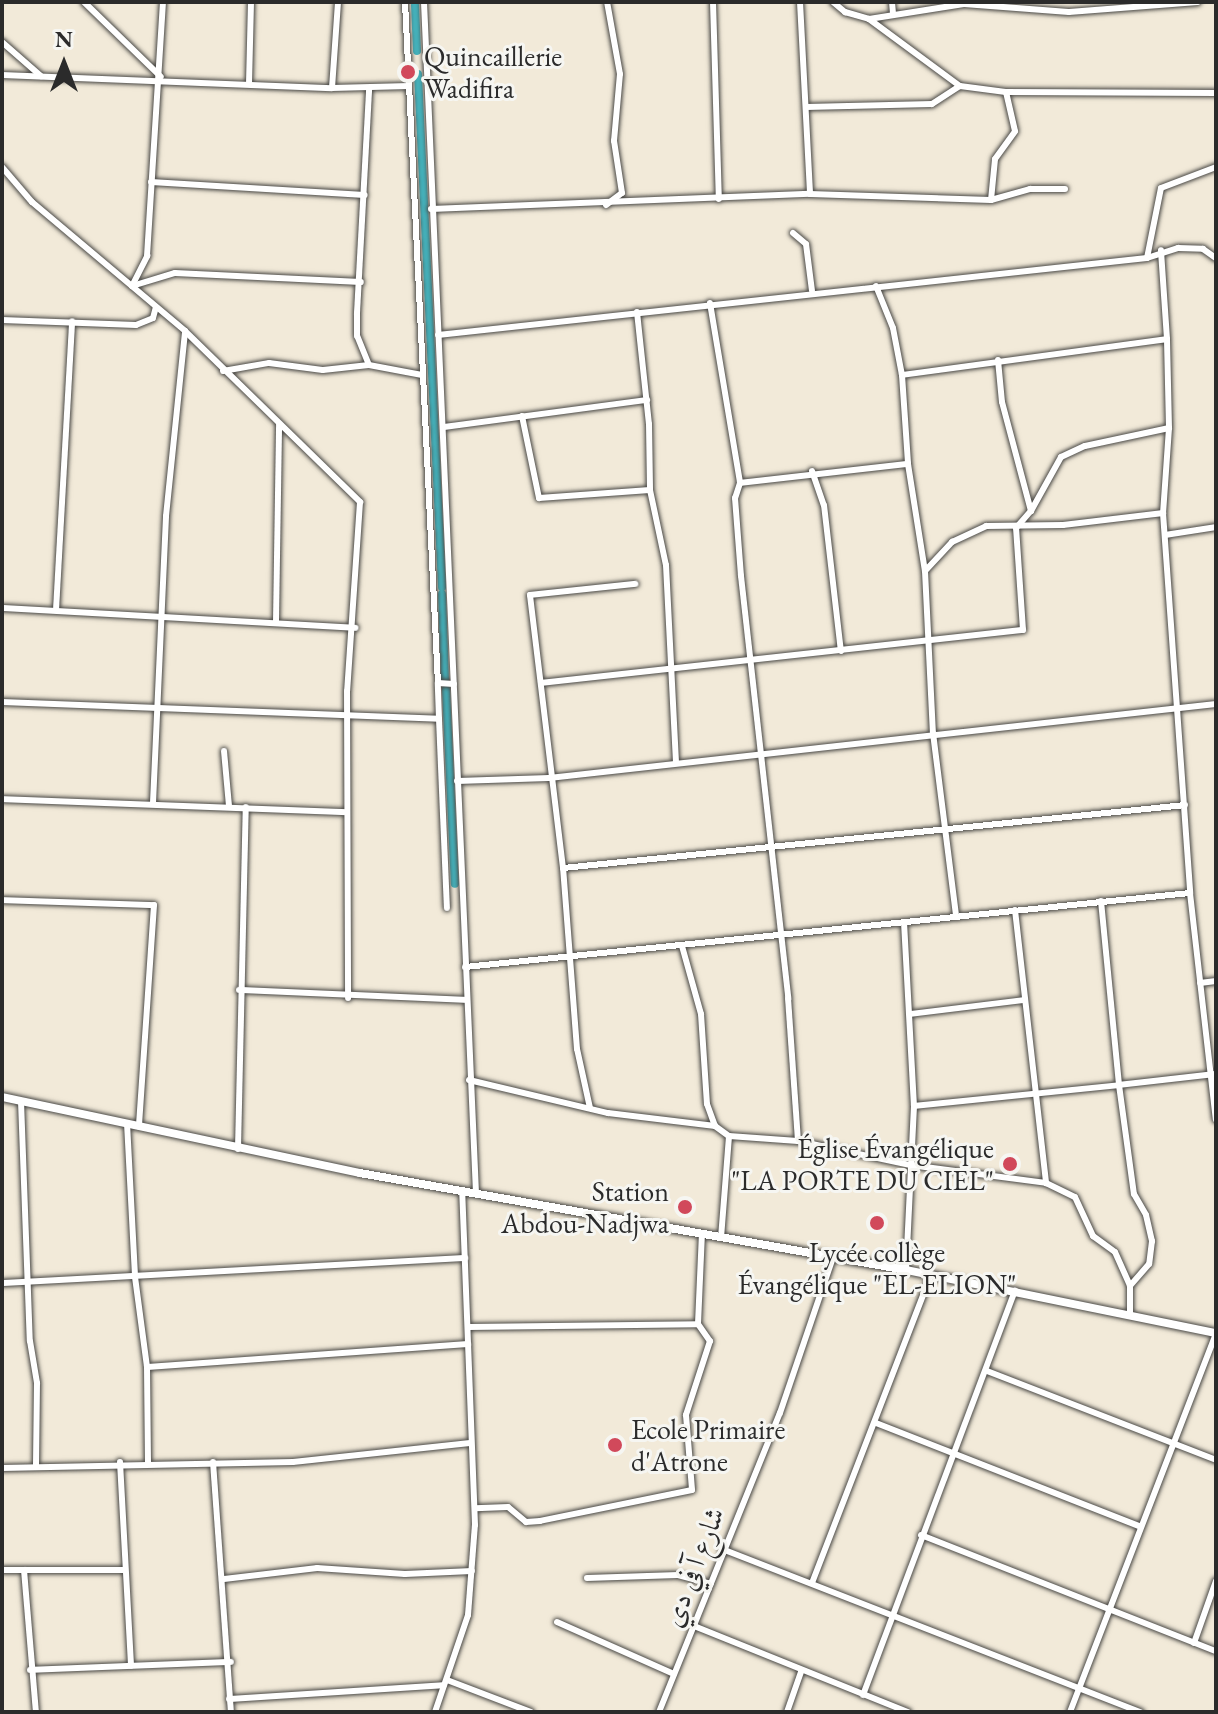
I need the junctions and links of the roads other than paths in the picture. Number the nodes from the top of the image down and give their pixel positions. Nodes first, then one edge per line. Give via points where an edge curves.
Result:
1 (84, 2) edge
2 (163, 2) edge
3 (251, 2) edge
4 (338, 2) edge
5 (405, 2) edge
6 (424, 2) edge
7 (607, 2) edge
8 (713, 2) edge
9 (800, 2) edge
10 (833, 2) edge
11 (892, 2) edge
12 (1198, 2) edge
13 (964, 3) edge
14 (1155, 4) edge
15 (893, 14) junction
16 (869, 19) junction
17 (2, 42) edge
18 (2, 75) edge
19 (41, 76) junction
20 (159, 78) junction
21 (249, 84) junction
22 (409, 86) junction
23 (960, 86) junction
24 (332, 88) junction
25 (369, 88) junction
26 (1006, 92) junction
27 (1216, 93) edge
28 (806, 107) junction
29 (2, 167) edge
30 (1216, 167) edge
31 (151, 182) junction
32 (1065, 189) dead end
33 (810, 194) junction
34 (365, 195) junction
35 (719, 199) junction
36 (991, 200) junction
37 (606, 205) junction
38 (431, 209) junction
39 (793, 233) dead end
40 (1161, 250) junction
41 (1147, 258) junction
42 (1216, 258) edge
43 (361, 282) junction
44 (132, 286) junction
45 (876, 286) junction
46 (812, 291) junction
47 (710, 303) junction
48 (156, 307) junction
49 (637, 312) junction
50 (2, 320) edge
51 (72, 321) junction
52 (185, 331) junction
53 (438, 335) junction
54 (1167, 339) junction
55 (998, 360) junction
56 (369, 365) junction
57 (223, 371) junction
58 (422, 375) junction
59 (902, 375) junction
60 (647, 400) junction
61 (522, 416) junction
62 (279, 424) junction
63 (444, 427) junction
64 (1169, 428) junction
65 (908, 464) junction
66 (812, 471) junction
67 (740, 483) junction
68 (650, 490) junction
69 (1031, 511) junction
70 (1163, 513) junction
71 (1216, 527) edge
72 (1016, 528) junction
73 (1165, 535) junction
74 (925, 571) junction
75 (635, 584) dead end
76 (2, 608) edge
77 (56, 610) junction
78 (161, 615) junction
79 (276, 621) junction
80 (355, 628) junction
81 (929, 641) junction
82 (841, 651) junction
83 (750, 662) junction
84 (671, 669) junction
85 (438, 683) junction
86 (541, 683) junction
87 (454, 684) junction
88 (2, 702) edge
89 (1216, 704) edge
90 (157, 708) junction
91 (1178, 708) junction
92 (349, 718) junction
93 (439, 719) junction
94 (933, 733) junction
95 (224, 751) dead end
96 (760, 753) junction
97 (676, 762) junction
98 (549, 778) junction
99 (457, 781) junction
100 (2, 799) edge
101 (153, 803) junction
102 (1185, 805) junction
103 (229, 806) junction
104 (246, 807) junction
105 (345, 812) junction
106 (947, 825) junction
107 (772, 845) junction
108 (563, 868) junction
109 (1190, 893) junction
110 (2, 900) edge
111 (1101, 901) junction
112 (447, 908) dead end
113 (1015, 910) junction
114 (956, 916) junction
115 (904, 922) junction
116 (778, 935) junction
117 (682, 946) junction
118 (568, 960) junction
119 (465, 967) junction
120 (1216, 981) edge
121 (1200, 983) junction
122 (239, 990) junction
123 (348, 998) junction
124 (466, 1000) junction
125 (1024, 1000) junction
126 (910, 1014) junction
127 (1214, 1074) edge
128 (469, 1080) junction
129 (1119, 1085) junction
130 (1033, 1094) junction
131 (2, 1097) edge
132 (21, 1101) junction
133 (914, 1106) junction
134 (590, 1108) junction
135 (1216, 1120) edge
136 (127, 1123) junction
137 (139, 1126) junction
138 (715, 1126) junction
139 (729, 1136) junction
140 (798, 1141) junction
141 (238, 1149) junction
142 (910, 1165) junction
143 (1046, 1183) junction
144 (462, 1190) junction
145 (476, 1191) junction
146 (702, 1234) junction
147 (721, 1238) junction
148 (833, 1257) junction
149 (465, 1258) junction
150 (906, 1270) junction
151 (931, 1275) junction
152 (135, 1277) junction
153 (27, 1282) junction
154 (2, 1283) edge
155 (1130, 1286) junction
156 (1015, 1291) junction
157 (1130, 1314) junction
158 (698, 1324) junction
159 (468, 1327) junction
160 (1216, 1333) edge
161 (468, 1344) junction
162 (147, 1367) junction
163 (987, 1371) junction
164 (876, 1423) junction
165 (1173, 1440) junction
166 (470, 1443) junction
167 (955, 1454) junction
168 (1216, 1460) edge
169 (120, 1462) junction
170 (148, 1462) junction
171 (213, 1462) junction
172 (36, 1465) junction
173 (2, 1468) edge
174 (475, 1508) junction
175 (1139, 1526) junction
176 (921, 1535) junction
177 (722, 1549) junction
178 (2, 1570) edge
179 (24, 1570) junction
180 (124, 1570) junction
181 (472, 1571) junction
182 (587, 1578) dead end
183 (224, 1579) junction
184 (1216, 1581) edge
185 (812, 1583) junction
186 (711, 1584) junction
187 (1108, 1610) junction
188 (892, 1616) junction
189 (557, 1622) dead end
190 (694, 1626) junction
191 (1194, 1643) junction
192 (1216, 1651) edge
193 (231, 1662) junction
194 (131, 1666) junction
195 (30, 1670) junction
196 (801, 1672) junction
197 (674, 1674) junction
198 (445, 1682) junction
199 (1079, 1688) junction
200 (863, 1695) junction
201 (229, 1699) junction
202 (36, 1712) edge
203 (231, 1712) edge
204 (435, 1712) edge
205 (531, 1712) edge
206 (659, 1712) edge
207 (787, 1712) edge
208 (908, 1712) edge
209 (1070, 1712) edge
210 (1141, 1712) edge

1 - 20 street
2 - 20 street
3 - 21 street
4 - 24 street
5 - 22 street
6 - 38 street
7 - 37 street via 620,74 614,141 622,193
8 - 35 street
9 - 28 street
10 - 16 street
11 - 15 street
12 - 14 street
13 - 14 street via 1069,12
13 - 15 street
15 - 16 street
16 - 23 street
17 - 19 street
18 - 19 street
19 - 20 street
20 - 21 street
20 - 31 street
21 - 24 street
22 - 25 street
22 - 58 street
23 - 26 street
23 - 28 street via 932,104
24 - 25 street
25 - 34 street
26 - 27 street
26 - 36 street via 1015,131 995,159
28 - 33 street
29 - 44 street via 32,202
30 - 41 street via 1161,188
31 - 34 street
31 - 44 street via 147,256
32 - 36 street via 1030,189
33 - 35 street
33 - 36 street
34 - 43 street
35 - 37 street
37 - 38 street via 529,202
38 - 53 street
39 - 46 street via 806,244
40 - 41 street
40 - 42 street via 1203,249
40 - 54 street
41 - 45 street
43 - 44 street via 175,273
43 - 56 street via 357,336
44 - 48 street
45 - 46 street
45 - 59 street via 893,328
46 - 47 street
47 - 49 street
47 - 67 street
48 - 51 street via 153,318 136,325
48 - 52 street
49 - 53 street
49 - 60 street
50 - 51 street
51 - 77 street
52 - 57 street
52 - 78 street
53 - 63 street
54 - 55 street
54 - 64 street
55 - 59 street
55 - 69 street via 1002,402
56 - 57 street via 323,370 269,363
56 - 58 street
57 - 62 street
58 - 85 street
59 - 65 street
60 - 61 street
60 - 68 street
61 - 63 street
61 - 68 street via 539,498
62 - 79 street
62 - 80 street via 360,502
63 - 87 street
64 - 69 street via 1085,446 1061,457
64 - 70 street
65 - 66 street
65 - 74 street
66 - 67 street
66 - 82 street via 824,505
67 - 83 street via 735,498
68 - 84 street via 666,565
69 - 72 street
70 - 72 street
70 - 73 street
71 - 73 street
72 - 74 street via 970,532
72 - 81 street via 1023,630
73 - 91 street
74 - 81 street
75 - 86 street via 530,595
76 - 77 street
77 - 78 street
78 - 79 street
78 - 90 street
79 - 80 street
80 - 92 street
81 - 82 street
81 - 94 street
82 - 83 street
83 - 84 street
83 - 96 street
84 - 86 street
84 - 97 street
85 - 87 street
85 - 93 street
86 - 98 street
87 - 99 street
88 - 90 street
89 - 91 street
90 - 92 street
90 - 101 street
91 - 94 street
91 - 102 street
92 - 93 street
92 - 105 street
93 - 112 street
94 - 96 street
94 - 106 street
95 - 103 street
96 - 97 street
96 - 107 street
97 - 98 street
98 - 99 street
98 - 108 street
99 - 119 street
100 - 101 street
101 - 103 street
102 - 106 street
102 - 109 street
103 - 104 street
104 - 105 street
104 - 122 street
105 - 123 street
106 - 107 street
106 - 114 street
107 - 108 street
107 - 116 street
108 - 118 street
109 - 111 street
109 - 121 street
110 - 137 street via 154,905
111 - 113 street
111 - 129 street
113 - 114 street
113 - 125 street
114 - 115 street
115 - 116 street
115 - 126 street
116 - 117 street
116 - 140 street
117 - 118 street
117 - 138 street via 701,1014 707,1104
118 - 119 street
118 - 134 street
119 - 124 street
120 - 121 street
121 - 127 street
122 - 123 street
122 - 141 street
123 - 124 street
124 - 128 street
125 - 126 street
125 - 130 street
126 - 133 street
127 - 129 street
127 - 135 street
128 - 134 street
128 - 145 street
129 - 130 street
129 - 155 street via 1134,1194 1152,1241 1149,1264
130 - 133 street
130 - 143 street
131 - 132 street
132 - 136 street
132 - 153 street
133 - 142 street
134 - 138 street
136 - 137 street
136 - 152 street
137 - 141 street
138 - 139 street
139 - 140 street
139 - 147 street
140 - 142 street
141 - 144 street
142 - 143 street
142 - 150 street
143 - 155 street via 1075,1197 1093,1236 1115,1252
144 - 145 street
144 - 149 street
145 - 146 street
146 - 147 street
146 - 158 street
147 - 148 street
148 - 150 street
148 - 177 street, شارع آ في دي via 780,1413
149 - 152 street
149 - 159 street
150 - 151 street
151 - 156 street
151 - 164 street
152 - 153 street
152 - 162 street
153 - 154 street
153 - 172 street via 37,1383
155 - 157 street
156 - 157 street
156 - 163 street
157 - 160 street
158 - 159 street
158 - 174 street via 710,1341 686,1415 692,1490 540,1521 526,1522 508,1507
159 - 161 street
160 - 165 street
161 - 162 street
161 - 166 street
162 - 170 street
163 - 165 street
163 - 167 street
164 - 167 street
164 - 185 street
165 - 168 street
165 - 175 street
166 - 171 street via 329,1460
166 - 174 street
167 - 175 street
167 - 176 street
169 - 170 street
169 - 172 street
169 - 180 street
170 - 171 street
171 - 183 street
172 - 173 street
174 - 181 street
175 - 187 street
176 - 187 street
176 - 188 street
177 - 185 street
177 - 186 street, شارع آ في دي
178 - 179 street
179 - 180 street
179 - 195 street
180 - 194 street
181 - 183 street via 405,1574 317,1568
181 - 198 street via 468,1615
182 - 186 street via 678,1575
183 - 193 street
184 - 191 street
185 - 188 street
186 - 190 street, شارع آ في دي
187 - 191 street
187 - 199 street
188 - 199 street
188 - 200 street
189 - 197 street
190 - 196 street
190 - 197 street, شارع آ في دي
191 - 192 street
193 - 194 street
193 - 201 street
194 - 195 street
195 - 202 street
196 - 200 street
196 - 207 street
197 - 206 street, شارع آ في دي
198 - 201 street
198 - 204 street
198 - 205 street
199 - 209 street
199 - 210 street
200 - 208 street
201 - 203 street

